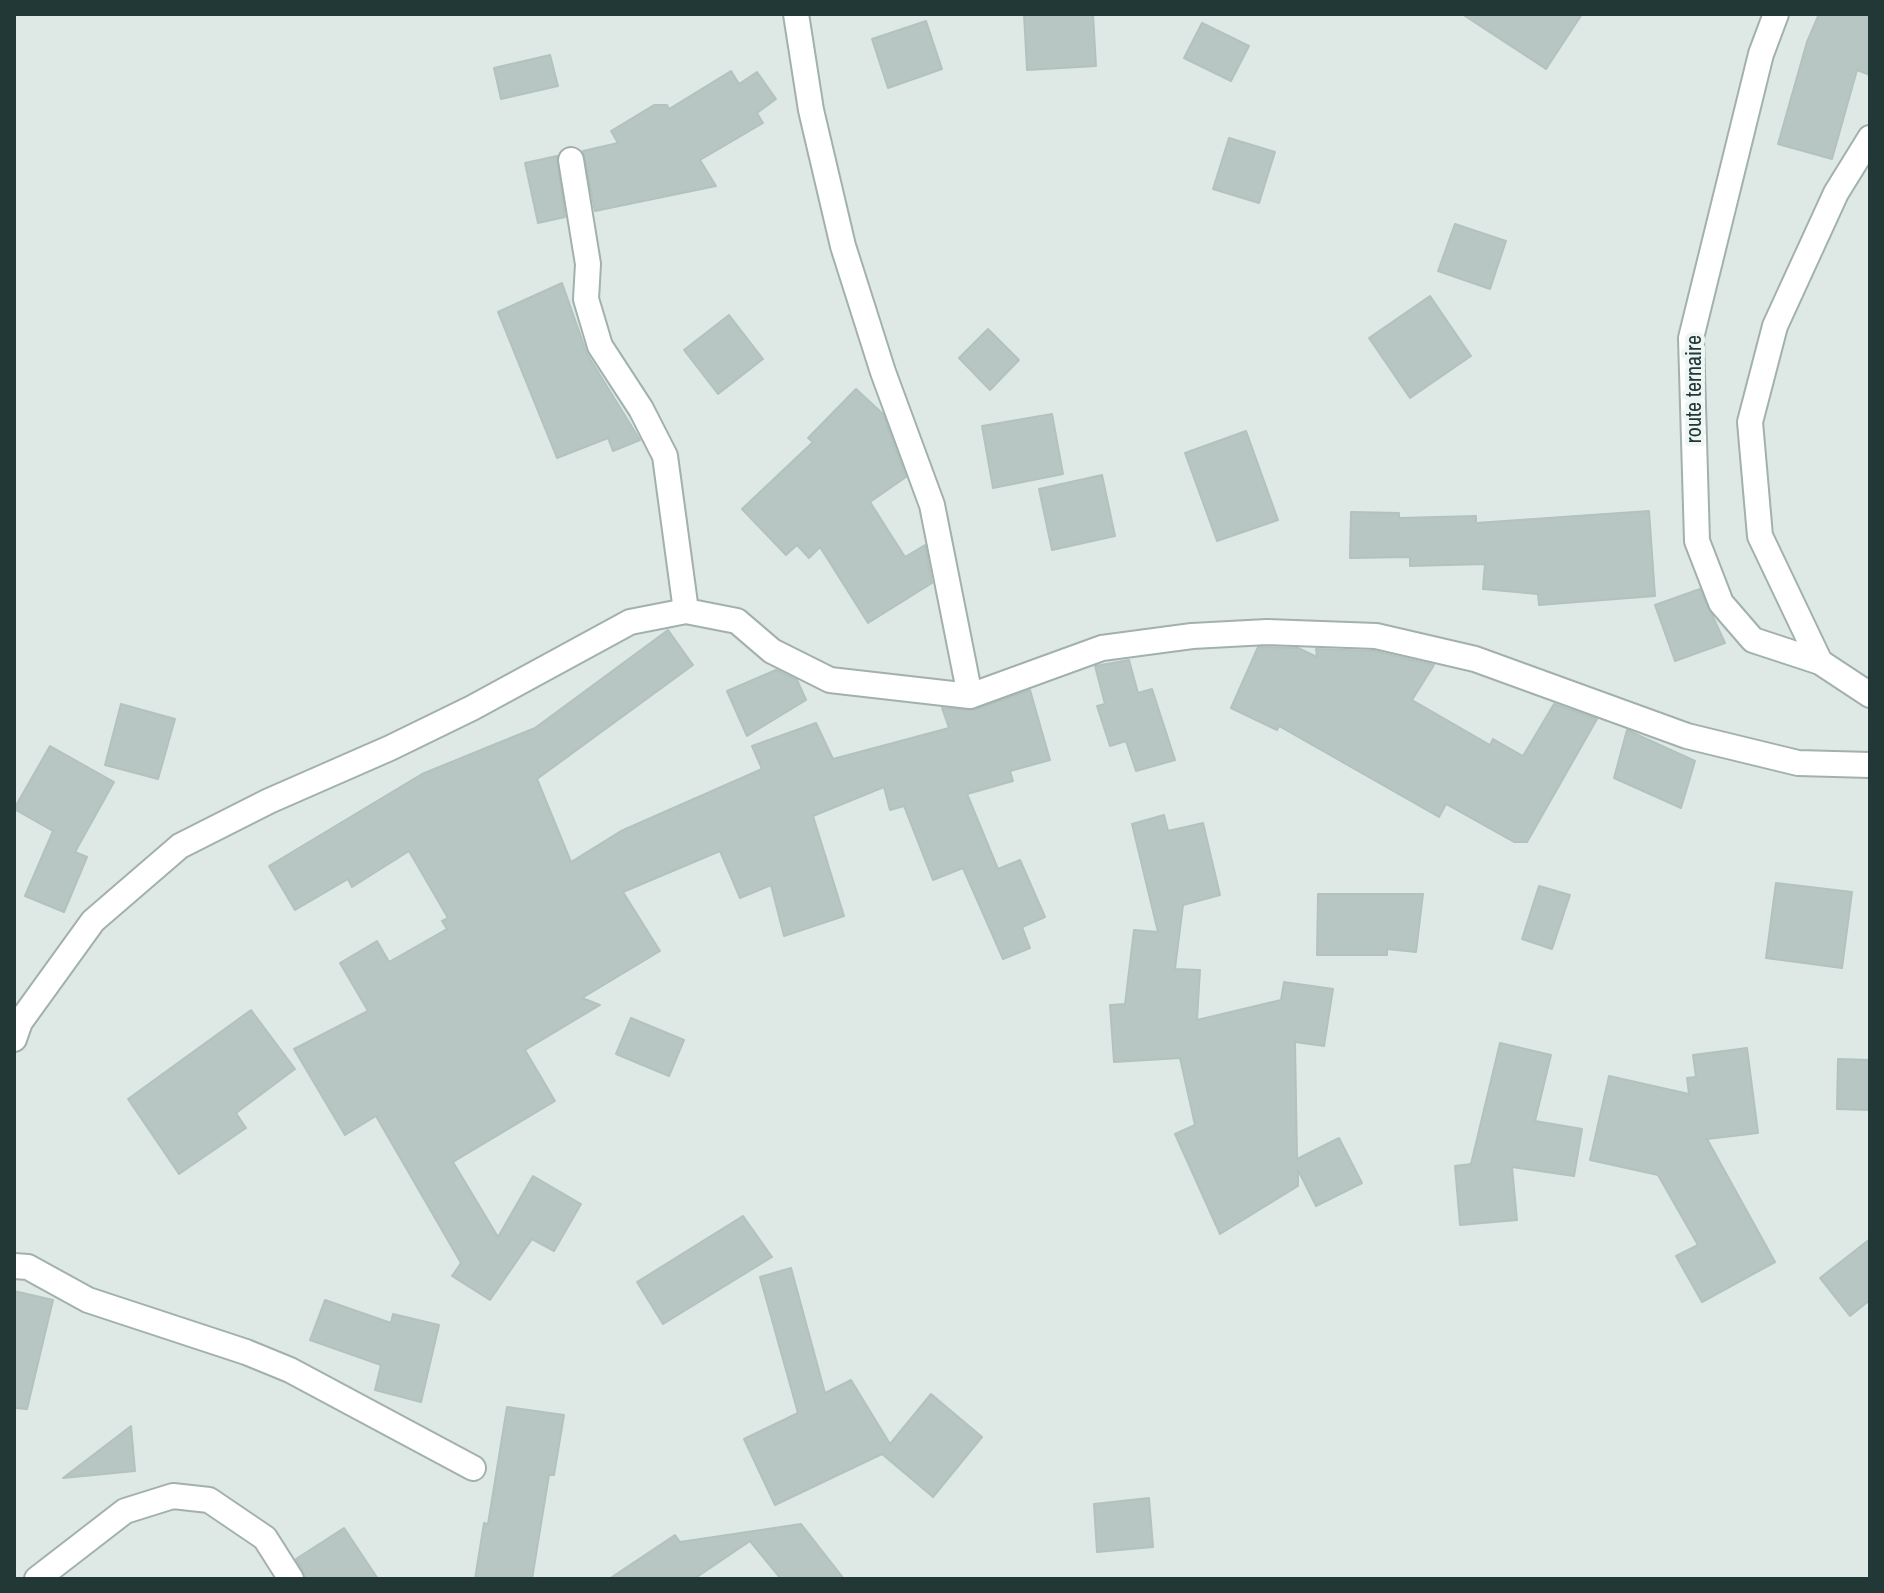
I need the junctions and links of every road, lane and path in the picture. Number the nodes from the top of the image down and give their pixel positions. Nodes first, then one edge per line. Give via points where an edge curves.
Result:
1 (796, 14) edge
2 (1776, 14) edge
3 (1870, 138) edge
4 (571, 160) dead end
5 (686, 611) junction
6 (1820, 662) junction
7 (1870, 695) edge
8 (970, 696) junction
9 (1870, 765) edge
10 (14, 1039) edge
11 (14, 1266) edge
12 (473, 1468) dead end
13 (37, 1579) edge
14 (291, 1579) edge

1 - 8 street via 811,110 843,246 932,505
2 - 6 street, route ternaire via 1761,54 1691,338 1697,541 1721,603 1753,640
3 - 6 street via 1836,193 1775,326 1750,422 1760,536
4 - 5 street via 588,264 586,299 600,346 665,456
5 - 8 street via 737,621 772,651 830,680
5 - 10 street via 630,622 431,728 180,846 93,921 20,1022
6 - 7 street, route ternaire
8 - 9 street via 1117,646 1267,632 1376,636 1475,659 1687,736 1798,763
11 - 12 street via 28,1267 88,1300 290,1370
13 - 14 street via 125,1511 173,1496 209,1500 265,1538

